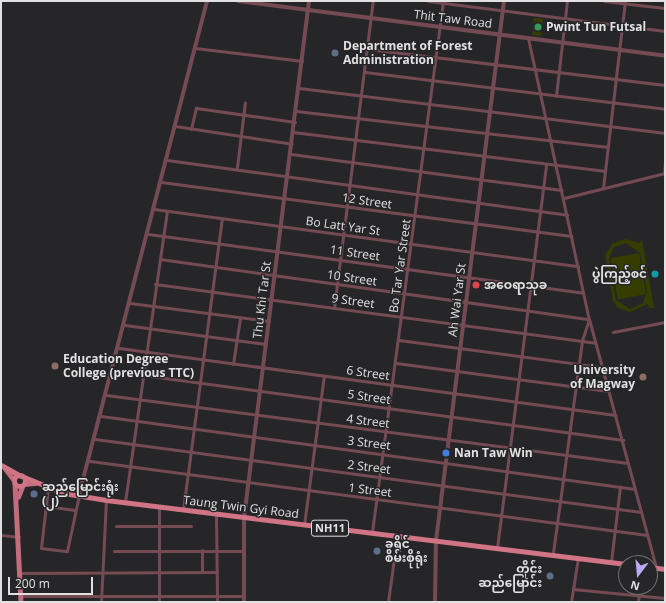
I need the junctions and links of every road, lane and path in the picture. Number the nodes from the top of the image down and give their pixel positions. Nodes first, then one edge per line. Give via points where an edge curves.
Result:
1 (207, 1) edge
2 (238, 1) edge
3 (309, 1) edge
4 (373, 1) edge
5 (428, 1) edge
6 (504, 1) edge
7 (567, 1) edge
8 (604, 1) edge
9 (443, 2) edge
10 (625, 2) edge
11 (665, 8) edge
12 (308, 10) junction
13 (502, 10) junction
14 (565, 18) junction
15 (372, 19) junction
16 (623, 25) junction
17 (439, 27) junction
18 (665, 31) edge
19 (499, 35) junction
20 (528, 38) junction
21 (562, 43) junction
22 (195, 48) junction
23 (368, 48) junction
24 (619, 50) junction
25 (665, 56) edge
26 (436, 57) junction
27 (302, 62) junction
28 (496, 64) junction
29 (535, 69) junction
30 (365, 72) junction
31 (558, 72) junction
32 (614, 79) junction
33 (433, 81) junction
34 (665, 85) edge
35 (299, 88) junction
36 (493, 88) junction
37 (540, 93) junction
38 (362, 96) junction
39 (556, 96) junction
40 (245, 102) dead end
41 (612, 102) junction
42 (430, 104) junction
43 (665, 109) edge
44 (296, 111) junction
45 (490, 112) junction
46 (244, 114) junction
47 (359, 118) junction
48 (546, 118) junction
49 (295, 122) junction
50 (175, 126) junction
51 (427, 126) junction
52 (609, 126) junction
53 (191, 129) junction
54 (294, 132) junction
55 (487, 133) junction
56 (665, 133) edge
57 (241, 136) junction
58 (356, 140) junction
59 (551, 141) junction
60 (292, 144) junction
61 (606, 147) junction
62 (424, 149) junction
63 (291, 154) junction
64 (484, 157) junction
65 (167, 160) junction
66 (665, 162) edge
67 (353, 163) junction
68 (546, 164) junction
69 (557, 165) junction
70 (237, 168) junction
71 (604, 172) junction
72 (421, 173) junction
73 (664, 173) edge
74 (288, 177) junction
75 (482, 179) junction
76 (161, 182) junction
77 (350, 186) junction
78 (543, 188) junction
79 (603, 188) junction
80 (562, 190) junction
81 (418, 195) junction
82 (564, 198) junction
83 (286, 199) junction
84 (479, 203) junction
85 (347, 208) junction
86 (154, 209) junction
87 (167, 211) junction
88 (540, 212) junction
89 (567, 215) junction
90 (415, 216) junction
91 (222, 219) junction
92 (476, 225) junction
93 (282, 227) junction
94 (537, 233) junction
95 (148, 234) junction
96 (344, 235) junction
97 (164, 236) junction
98 (571, 236) junction
99 (219, 244) junction
100 (412, 244) junction
101 (278, 252) junction
102 (473, 252) junction
103 (160, 259) junction
104 (340, 260) junction
105 (534, 260) junction
106 (578, 266) junction
107 (216, 268) junction
108 (408, 270) junction
109 (275, 276) junction
110 (470, 278) junction
111 (155, 284) junction
112 (337, 284) junction
113 (530, 286) junction
114 (212, 292) junction
115 (583, 293) junction
116 (405, 294) junction
117 (272, 300) junction
118 (130, 303) junction
119 (467, 304) junction
120 (153, 306) junction
121 (334, 308) junction
122 (527, 311) junction
123 (209, 314) junction
124 (402, 317) junction
125 (240, 318) junction
126 (589, 319) junction
127 (269, 322) junction
128 (665, 322) edge
129 (124, 325) junction
130 (464, 326) junction
131 (150, 328) junction
132 (613, 332) dead end
133 (524, 333) junction
134 (206, 336) junction
135 (237, 340) junction
136 (399, 340) junction
137 (582, 341) junction
138 (595, 342) junction
139 (266, 344) junction
140 (119, 348) junction
141 (461, 349) junction
142 (146, 352) junction
143 (521, 356) junction
144 (203, 360) junction
145 (396, 363) junction
146 (233, 364) junction
147 (579, 364) junction
148 (602, 367) junction
149 (263, 368) junction
150 (113, 371) junction
151 (458, 371) junction
152 (143, 375) junction
153 (324, 376) junction
154 (518, 379) junction
155 (200, 384) junction
156 (392, 386) junction
157 (576, 387) junction
158 (608, 391) junction
159 (260, 392) junction
160 (456, 394) junction
161 (106, 396) junction
162 (139, 400) junction
163 (321, 400) junction
164 (515, 402) junction
165 (197, 408) junction
166 (389, 409) junction
167 (573, 410) junction
168 (616, 415) junction
169 (101, 416) junction
170 (257, 416) junction
171 (453, 417) junction
172 (136, 421) junction
173 (318, 424) junction
174 (512, 426) junction
175 (194, 429) junction
176 (386, 432) junction
177 (570, 434) junction
178 (254, 437) junction
179 (95, 439) junction
180 (450, 440) junction
181 (623, 440) junction
182 (133, 444) junction
183 (315, 445) junction
184 (510, 448) junction
185 (191, 452) junction
186 (383, 454) junction
187 (567, 456) junction
188 (251, 460) junction
189 (90, 461) junction
190 (448, 461) junction
191 (628, 463) junction
192 (3, 466) edge
193 (130, 467) junction
194 (311, 468) junction
195 (507, 471) junction
196 (188, 475) junction
197 (22, 477) junction
198 (379, 477) junction
199 (564, 478) junction
200 (14, 482) junction
201 (35, 483) junction
202 (248, 483) junction
203 (445, 484) junction
204 (23, 486) junction
205 (620, 487) junction
206 (48, 488) junction
207 (635, 489) junction
208 (308, 491) junction
209 (504, 494) junction
210 (79, 495) junction
211 (17, 499) junction
212 (106, 500) junction
213 (376, 500) junction
214 (560, 501) junction
215 (125, 502) junction
216 (46, 506) junction
217 (159, 507) junction
218 (442, 507) junction
219 (618, 509) junction
220 (75, 510) junction
221 (183, 510) junction
222 (641, 512) junction
223 (216, 514) junction
224 (501, 516) junction
225 (244, 518) junction
226 (557, 524) junction
227 (304, 525) junction
228 (116, 526) dead end
229 (159, 526) junction
230 (191, 526) dead end
231 (615, 531) junction
232 (372, 533) junction
233 (1, 535) edge
234 (647, 535) junction
235 (398, 536) junction
236 (19, 537) junction
237 (436, 541) junction
238 (497, 548) junction
239 (159, 550) junction
240 (202, 550) junction
241 (217, 550) junction
242 (244, 550) junction
243 (114, 551) dead end
244 (553, 554) junction
245 (651, 555) edge
246 (578, 558) junction
247 (611, 562) junction
248 (618, 563) edge
249 (159, 572) junction
250 (202, 572) junction
251 (217, 572) junction
252 (20, 573) junction
253 (101, 573) junction
254 (573, 589) junction
255 (639, 595) edge
256 (21, 596) junction
257 (101, 596) junction
258 (159, 596) junction
259 (217, 596) junction
260 (244, 596) junction
261 (639, 598) junction
262 (665, 598) edge
263 (21, 602) edge
264 (101, 602) edge
265 (159, 602) edge
266 (217, 602) edge
267 (244, 602) edge
268 (388, 602) edge
269 (435, 602) edge
270 (572, 602) edge
271 (638, 602) edge

1 - 22 street
2 - 12 street, Thit Taw Road
3 - 12 street, Thu Khi Tar St
4 - 15 street
5 - 9 street
6 - 13 street, Ah Wai Yar St
7 - 14 street
8 - 10 street
9 - 13 street
9 - 17 street, Bo Tar Yar Street
10 - 11 street
10 - 16 street
12 - 15 street, Thit Taw Road
12 - 27 street, Thu Khi Tar St
13 - 14 street
13 - 19 street, Ah Wai Yar St
14 - 16 street
14 - 21 street
15 - 17 street, Thit Taw Road
15 - 23 street
16 - 18 street
16 - 24 street
17 - 19 street, Thit Taw Road
17 - 26 street, Bo Tar Yar Street
19 - 20 street, Thit Taw Road
19 - 28 street, Ah Wai Yar St
20 - 21 street, Thit Taw Road
20 - 29 street
21 - 24 street, Thit Taw Road
21 - 31 street
22 - 27 street
22 - 50 street
23 - 26 street
23 - 30 street
24 - 25 street, Thit Taw Road
24 - 32 street
26 - 28 street
26 - 33 street, Bo Tar Yar Street
27 - 35 street, Thu Khi Tar St
28 - 29 street
28 - 36 street, Ah Wai Yar St
29 - 31 street
29 - 37 street
30 - 33 street
30 - 38 street
31 - 32 street
31 - 39 street
32 - 34 street
32 - 41 street
33 - 36 street
33 - 42 street, Bo Tar Yar Street
35 - 38 street
35 - 44 street, Thu Khi Tar St
36 - 37 street
36 - 45 street, Ah Wai Yar St
37 - 39 street
37 - 48 street
38 - 42 street
38 - 47 street
39 - 41 street
40 - 46 street
41 - 43 street
41 - 52 street
42 - 45 street
42 - 51 street, Bo Tar Yar Street
44 - 47 street
44 - 49 street, Thu Khi Tar St
45 - 48 street
45 - 55 street, Ah Wai Yar St
46 - 49 street
46 - 53 street via 196,108
46 - 57 street
47 - 51 street
47 - 58 street
48 - 52 street
48 - 59 street
49 - 54 street, Thu Khi Tar St
50 - 53 street
50 - 65 street
51 - 55 street
51 - 62 street, Bo Tar Yar Street
52 - 56 street
52 - 61 street
53 - 57 street
54 - 58 street
54 - 60 street, Thu Khi Tar St
55 - 59 street
55 - 64 street, Ah Wai Yar St
57 - 60 street
57 - 70 street
58 - 62 street
58 - 67 street
59 - 61 street
59 - 69 street
60 - 63 street, Thu Khi Tar St
61 - 71 street
62 - 64 street
62 - 72 street, Bo Tar Yar Street
63 - 67 street
63 - 74 street, Thu Khi Tar St
64 - 68 street
64 - 75 street, Ah Wai Yar St
65 - 70 street
65 - 76 street
66 - 73 street
67 - 72 street
67 - 77 street
68 - 69 street
68 - 78 street
69 - 71 street
69 - 80 street
70 - 74 street
71 - 79 street
72 - 75 street
72 - 81 street, Bo Tar Yar Street
73 - 79 street
74 - 77 street
74 - 83 street, Thu Khi Tar St
75 - 78 street
75 - 84 street, Ah Wai Yar St
76 - 83 street, 12 Street
76 - 86 street
77 - 81 street
77 - 85 street
78 - 80 street
78 - 88 street
79 - 82 street
80 - 82 street
81 - 84 street
81 - 90 street, Bo Tar Yar Street
82 - 89 street
83 - 85 street, 12 Street
83 - 93 street, Thu Khi Tar St
84 - 88 street
84 - 92 street, Ah Wai Yar St
85 - 90 street, 12 Street
85 - 96 street
86 - 87 street, Bo Latt Yar St
86 - 95 street
87 - 91 street, Bo Latt Yar St
87 - 97 street
88 - 89 street
88 - 94 street
89 - 98 street
90 - 92 street, 12 Street
90 - 100 street, Bo Tar Yar Street
91 - 93 street, Bo Latt Yar St
91 - 99 street
92 - 94 street, 12 Street
92 - 102 street, Ah Wai Yar St
93 - 96 street, Bo Latt Yar St
93 - 101 street, Thu Khi Tar St
94 - 98 street, 12 Street
94 - 105 street
95 - 97 street, 11 Street
95 - 118 street
96 - 100 street, Bo Latt Yar St
96 - 104 street
97 - 99 street, 11 Street
97 - 103 street
98 - 106 street
99 - 101 street, 11 Street
99 - 107 street
100 - 102 street, Bo Latt Yar St
100 - 108 street, Bo Tar Yar Street
101 - 104 street, 11 Street
101 - 109 street, Thu Khi Tar St
102 - 105 street, Bo Latt Yar St
102 - 110 street, Ah Wai Yar St
103 - 107 street, 10 Street
103 - 111 street
104 - 108 street, 11 Street
104 - 112 street
105 - 106 street, Bo Latt Yar St
105 - 113 street
106 - 115 street
107 - 109 street, 10 Street
107 - 114 street
108 - 110 street, 11 Street
108 - 116 street, Bo Tar Yar Street
109 - 112 street, 10 Street
109 - 117 street, Thu Khi Tar St
110 - 113 street, 11 Street
110 - 119 street, Ah Wai Yar St
111 - 114 street, 9 Street
111 - 120 street
112 - 116 street, 10 Street
112 - 121 street
113 - 115 street, 11 Street
113 - 122 street
114 - 117 street, 9 Street
114 - 123 street
115 - 126 street
116 - 119 street, 10 Street
116 - 124 street, Bo Tar Yar Street
117 - 121 street, 9 Street
117 - 127 street, Thu Khi Tar St
118 - 120 street
118 - 129 street
119 - 122 street, 10 Street
119 - 130 street, Ah Wai Yar St
120 - 123 street
120 - 131 street
121 - 124 street, 9 Street
122 - 126 street, 10 Street
122 - 133 street
123 - 125 street
123 - 134 street
124 - 130 street, 9 Street
124 - 136 street, Bo Tar Yar Street
125 - 127 street
125 - 135 street
126 - 137 street
126 - 138 street
127 - 139 street, Thu Khi Tar St
128 - 132 street
129 - 131 street
129 - 140 street
130 - 133 street, 9 Street
130 - 141 street, Ah Wai Yar St
131 - 134 street
131 - 142 street
133 - 137 street, 9 Street
133 - 143 street
134 - 135 street
134 - 144 street
135 - 139 street
135 - 146 street
136 - 141 street
136 - 145 street, Bo Tar Yar Street
137 - 138 street, 9 Street
137 - 147 street
138 - 148 street
139 - 149 street, Thu Khi Tar St
140 - 142 street, 6 Street
140 - 150 street
141 - 143 street
141 - 151 street, Ah Wai Yar St
142 - 144 street, 6 Street
142 - 152 street
143 - 147 street
143 - 154 street
144 - 146 street, 6 Street
144 - 155 street
145 - 151 street
145 - 156 street, Bo Tar Yar Street
146 - 149 street, 6 Street
147 - 148 street
147 - 157 street
148 - 158 street
149 - 153 street, 6 Street
149 - 159 street, Thu Khi Tar St
150 - 152 street, 5 Street
150 - 161 street
151 - 154 street
151 - 160 street, Ah Wai Yar St
152 - 155 street, 5 Street
152 - 162 street
153 - 156 street, 6 Street
153 - 163 street
154 - 157 street
154 - 164 street
155 - 159 street, 5 Street
155 - 165 street
156 - 160 street, 6 Street
156 - 166 street, Bo Tar Yar Street
157 - 158 street
157 - 167 street
158 - 168 street
159 - 163 street, 5 Street
159 - 170 street, Thu Khi Tar St
160 - 164 street, 6 Street
160 - 171 street, Ah Wai Yar St
161 - 162 street, 4 Street
161 - 169 street
162 - 165 street, 4 Street
162 - 172 street
163 - 166 street, 5 Street
163 - 173 street
164 - 167 street, 6 Street
164 - 174 street
165 - 170 street, 4 Street
165 - 175 street
166 - 171 street, 5 Street
166 - 176 street, Bo Tar Yar Street
167 - 168 street, 6 Street
167 - 177 street
168 - 181 street
169 - 172 street, 3 Street
169 - 179 street
170 - 173 street, 4 Street
170 - 178 street, Thu Khi Tar St
171 - 174 street, 5 Street
171 - 180 street, Ah Wai Yar St
172 - 175 street, 3 Street
172 - 182 street
173 - 176 street, 4 Street
173 - 183 street
174 - 177 street, 5 Street
174 - 184 street
175 - 178 street, 3 Street
175 - 185 street
176 - 180 street, 4 Street
176 - 186 street, Bo Tar Yar Street
177 - 181 street, 5 Street
177 - 187 street
178 - 183 street, 3 Street
178 - 188 street, Thu Khi Tar St
179 - 182 street, 2 Street
179 - 189 street
180 - 184 street, 4 Street
180 - 190 street, Ah Wai Yar St
181 - 191 street
182 - 185 street, 2 Street
182 - 193 street
183 - 186 street, 3 Street
183 - 194 street
184 - 187 street, 4 Street
184 - 195 street
185 - 188 street, 2 Street
185 - 196 street
186 - 190 street, 3 Street
186 - 198 street, Bo Tar Yar Street
187 - 191 street, 4 Street
187 - 199 street
188 - 194 street, 2 Street
188 - 202 street, Thu Khi Tar St
189 - 193 street, 1 Street
189 - 210 street
190 - 195 street, 3 Street
190 - 203 street, Ah Wai Yar St
191 - 207 street
192 - 197 highway, NH11
192 - 200 main road
193 - 196 street, 1 Street
193 - 215 street
194 - 198 street, 2 Street
194 - 208 street
195 - 199 street, 3 Street
195 - 209 street
196 - 202 street, 1 Street
196 - 221 street
197 - 200 highway
197 - 201 highway, Taung Twin Gyi Road / NH11
197 - 204 highway
198 - 203 street, 2 Street
198 - 213 street, Bo Tar Yar Street
199 - 205 street, 3 Street
199 - 214 street
200 - 204 highway
200 - 211 main road
201 - 204 main road
201 - 206 highway, Taung Twin Gyi Road / NH11
202 - 208 street, 1 Street
202 - 225 street, Thu Khi Tar St
203 - 209 street, 2 Street
203 - 218 street, Ah Wai Yar St
204 - 211 main road
205 - 207 street, 3 Street
205 - 219 street
206 - 210 highway, Taung Twin Gyi Road / NH11
206 - 216 street
207 - 222 street
208 - 213 street, 1 Street
208 - 227 street
209 - 214 street, 2 Street
209 - 224 street
210 - 212 highway, Taung Twin Gyi Road / NH11
210 - 220 street
211 - 236 main road
212 - 215 highway, Taung Twin Gyi Road / NH11
212 - 253 street
213 - 218 street, 1 Street
213 - 232 street, Bo Tar Yar Street
214 - 219 street, 2 Street
214 - 226 street
215 - 217 highway, Taung Twin Gyi Road / NH11
216 - 220 street
216 - 220 street via 41,548 67,552
217 - 221 highway, Taung Twin Gyi Road / NH11
217 - 229 street
218 - 224 street, 1 Street
218 - 237 street, Ah Wai Yar St
219 - 222 street, 2 Street
219 - 231 street
221 - 223 highway, Taung Twin Gyi Road / NH11
222 - 234 street
223 - 225 highway, Taung Twin Gyi Road / NH11
223 - 241 street
224 - 226 street, 1 Street
224 - 238 street
225 - 227 highway, Taung Twin Gyi Road / NH11
225 - 242 street, Thu Khi Tar St
226 - 231 street, 1 Street
226 - 244 street
227 - 232 highway, Taung Twin Gyi Road / NH11
228 - 229 street
229 - 230 street
229 - 239 street
231 - 234 street, 1 Street
231 - 247 street
232 - 235 highway, Taung Twin Gyi Road / NH11
233 - 236 street
234 - 245 street
235 - 237 highway, Taung Twin Gyi Road / NH11
235 - 268 street
236 - 252 main road
237 - 238 highway, Taung Twin Gyi Road / NH11
237 - 269 street, Ah Wai Yar St
238 - 244 highway, Taung Twin Gyi Road / NH11
239 - 240 street
239 - 243 street
239 - 249 street
240 - 241 street
240 - 250 street
241 - 242 street
241 - 251 street
242 - 260 street, Thu Khi Tar St
244 - 246 highway, Taung Twin Gyi Road / NH11
246 - 247 highway, Taung Twin Gyi Road / NH11
246 - 254 street
247 - 248 highway, Taung Twin Gyi Road / NH11
249 - 250 street
249 - 253 street
249 - 258 street
250 - 251 street
251 - 259 street
252 - 253 street
252 - 256 main road
253 - 257 street
254 - 261 street
254 - 270 street
255 - 261 street
256 - 257 street
256 - 263 main road
257 - 258 street
257 - 264 street
258 - 259 street
258 - 265 street
259 - 260 street
259 - 266 street
260 - 267 street, Thu Khi Tar St
261 - 262 street
261 - 271 street

